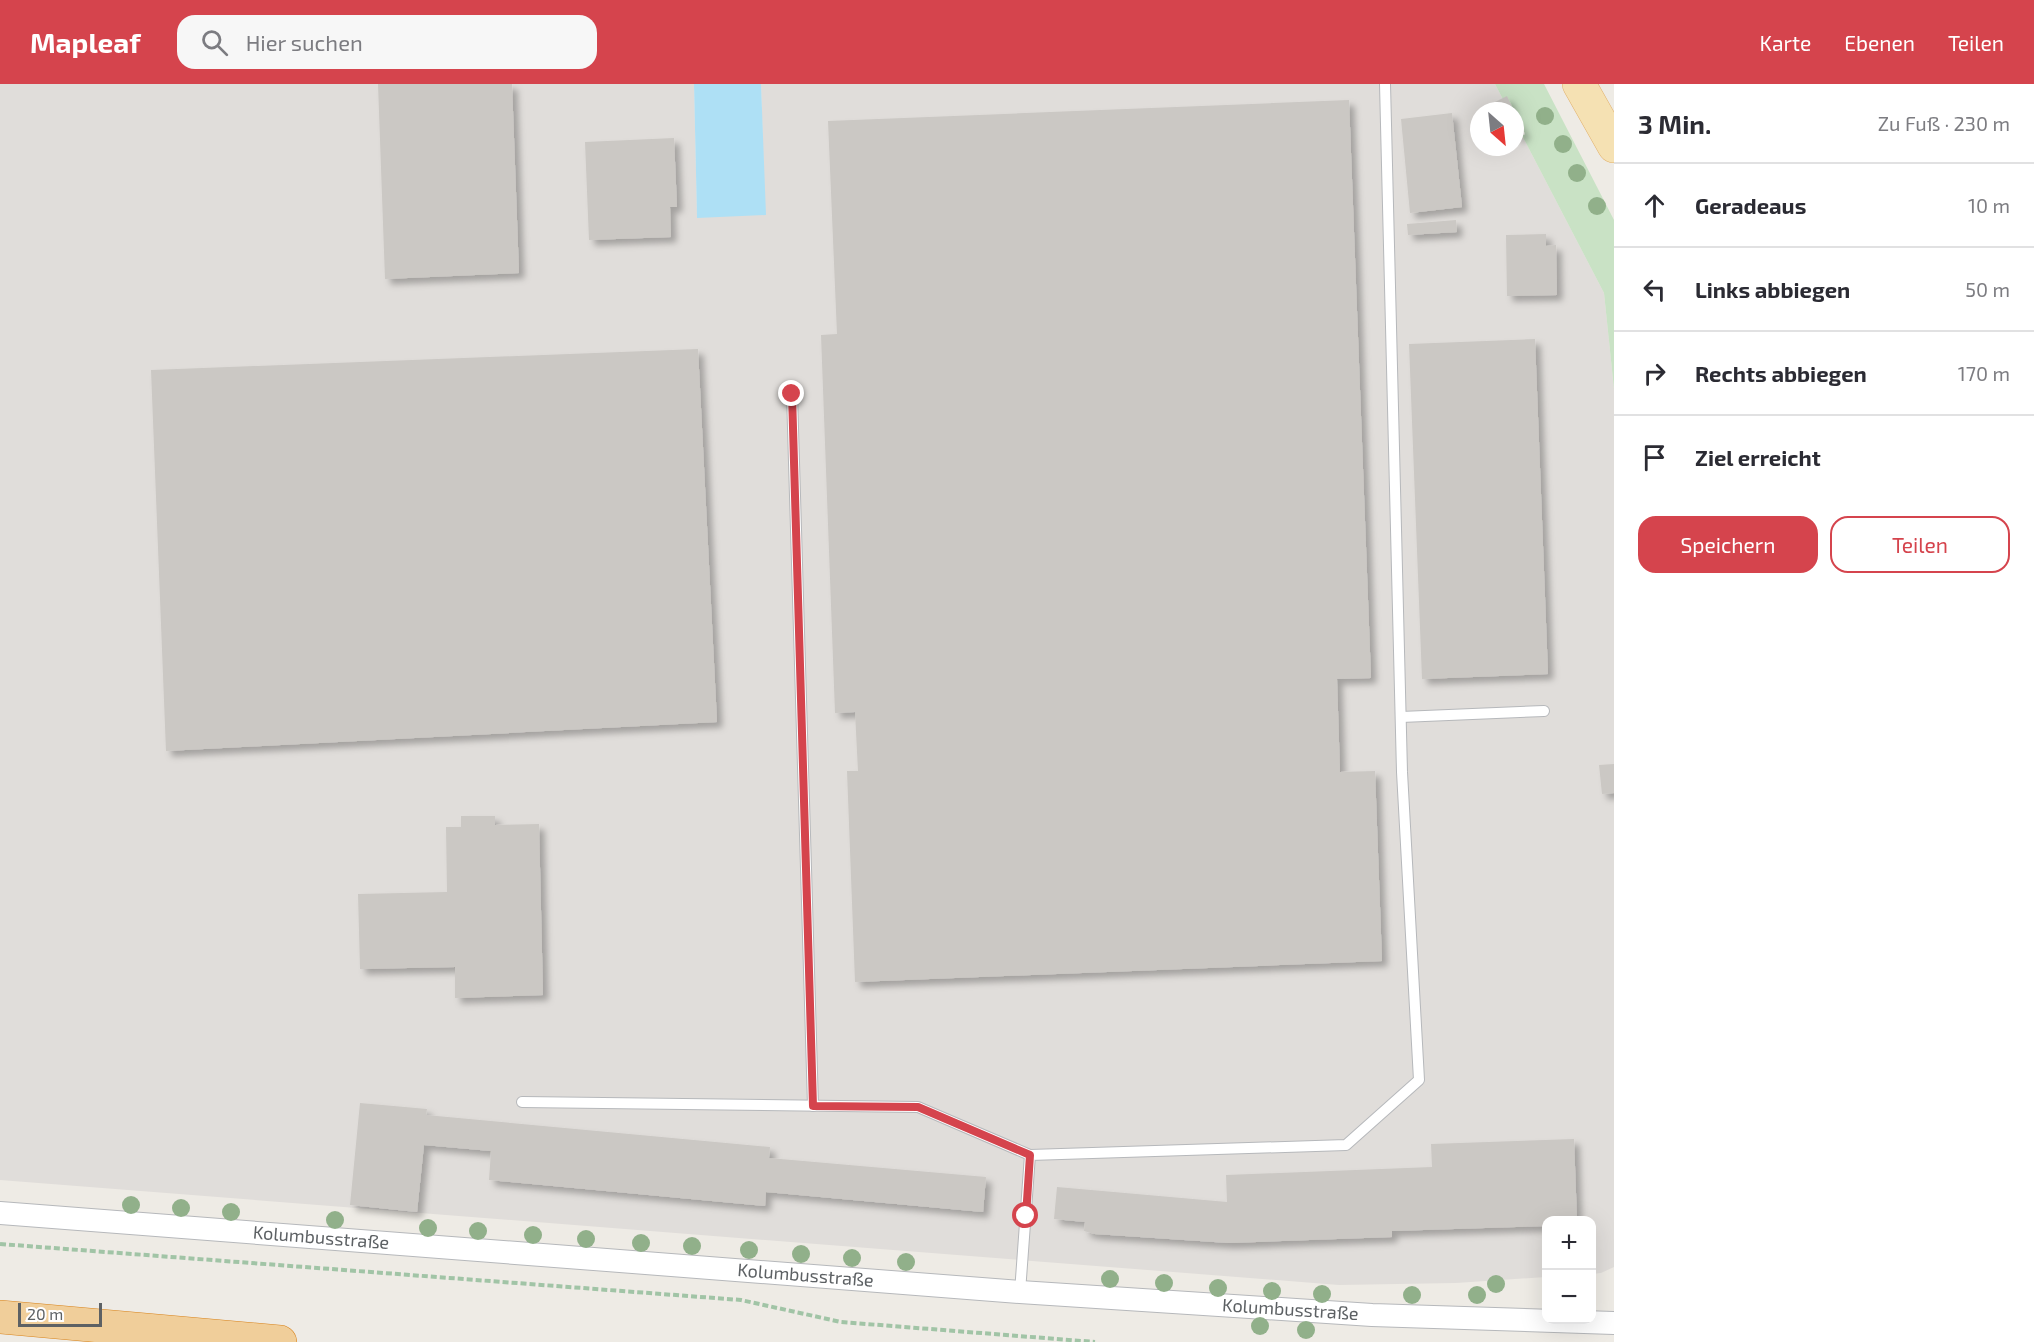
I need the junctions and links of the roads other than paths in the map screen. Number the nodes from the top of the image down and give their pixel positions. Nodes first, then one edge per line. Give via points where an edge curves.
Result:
1 (1384, 84) edge
2 (1579, 84) edge
3 (1614, 146) edge
4 (792, 394) dead end
5 (1544, 711) dead end
6 (1401, 717) junction
7 (522, 1102) dead end
8 (813, 1106) junction
9 (1030, 1155) junction
10 (0, 1213) edge
11 (1020, 1292) junction
12 (0, 1317) edge
13 (1614, 1323) edge
14 (280, 1342) edge

1 - 6 lane
2 - 3 main road
4 - 8 lane
5 - 6 lane
6 - 9 lane via 1419,1080 1346,1145
7 - 8 lane
8 - 9 lane via 918,1107
9 - 11 lane
10 - 11 street, Kolumbusstraße
11 - 13 street, Kolumbusstraße via 1372,1315
12 - 14 highway

